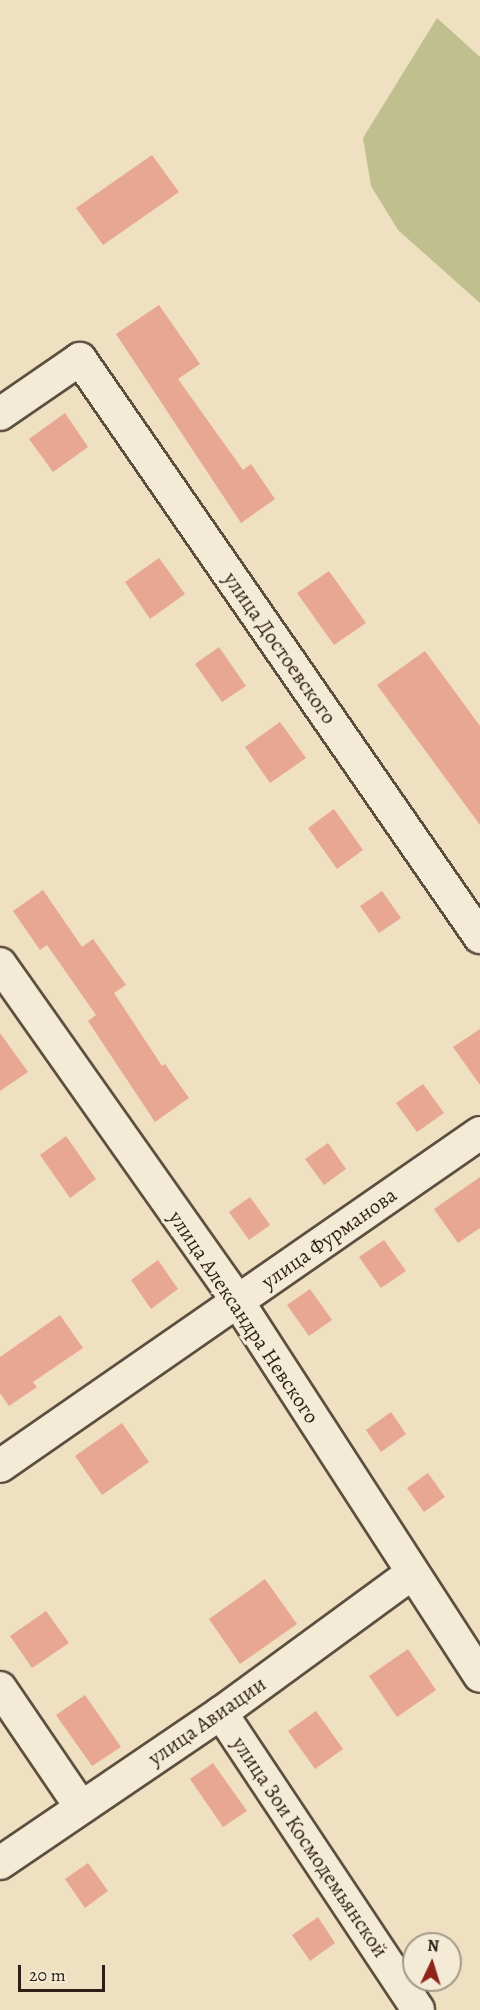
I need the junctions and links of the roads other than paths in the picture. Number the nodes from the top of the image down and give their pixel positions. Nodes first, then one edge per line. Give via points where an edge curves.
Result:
1 (0, 414) edge
2 (480, 938) edge
3 (0, 963) edge
4 (480, 1133) edge
5 (238, 1302) junction
6 (0, 1466) edge
7 (411, 1574) junction
8 (480, 1676) edge
9 (0, 1688) edge
10 (221, 1713) junction
11 (81, 1807) junction
12 (0, 1863) edge
13 (418, 2010) edge

1 - 2 street, улица Достоевского via 80,359
3 - 5 street, улица Александра Невского
4 - 5 street, улица Фурманова
5 - 6 street, улица Фурманова
5 - 7 street, улица Александра Невского
7 - 8 street, улица Александра Невского
7 - 10 street, улица Авиации
9 - 11 street
10 - 11 street, улица Авиации
10 - 13 street, улица Зои Космодемьянской
11 - 12 street, улица Авиации

